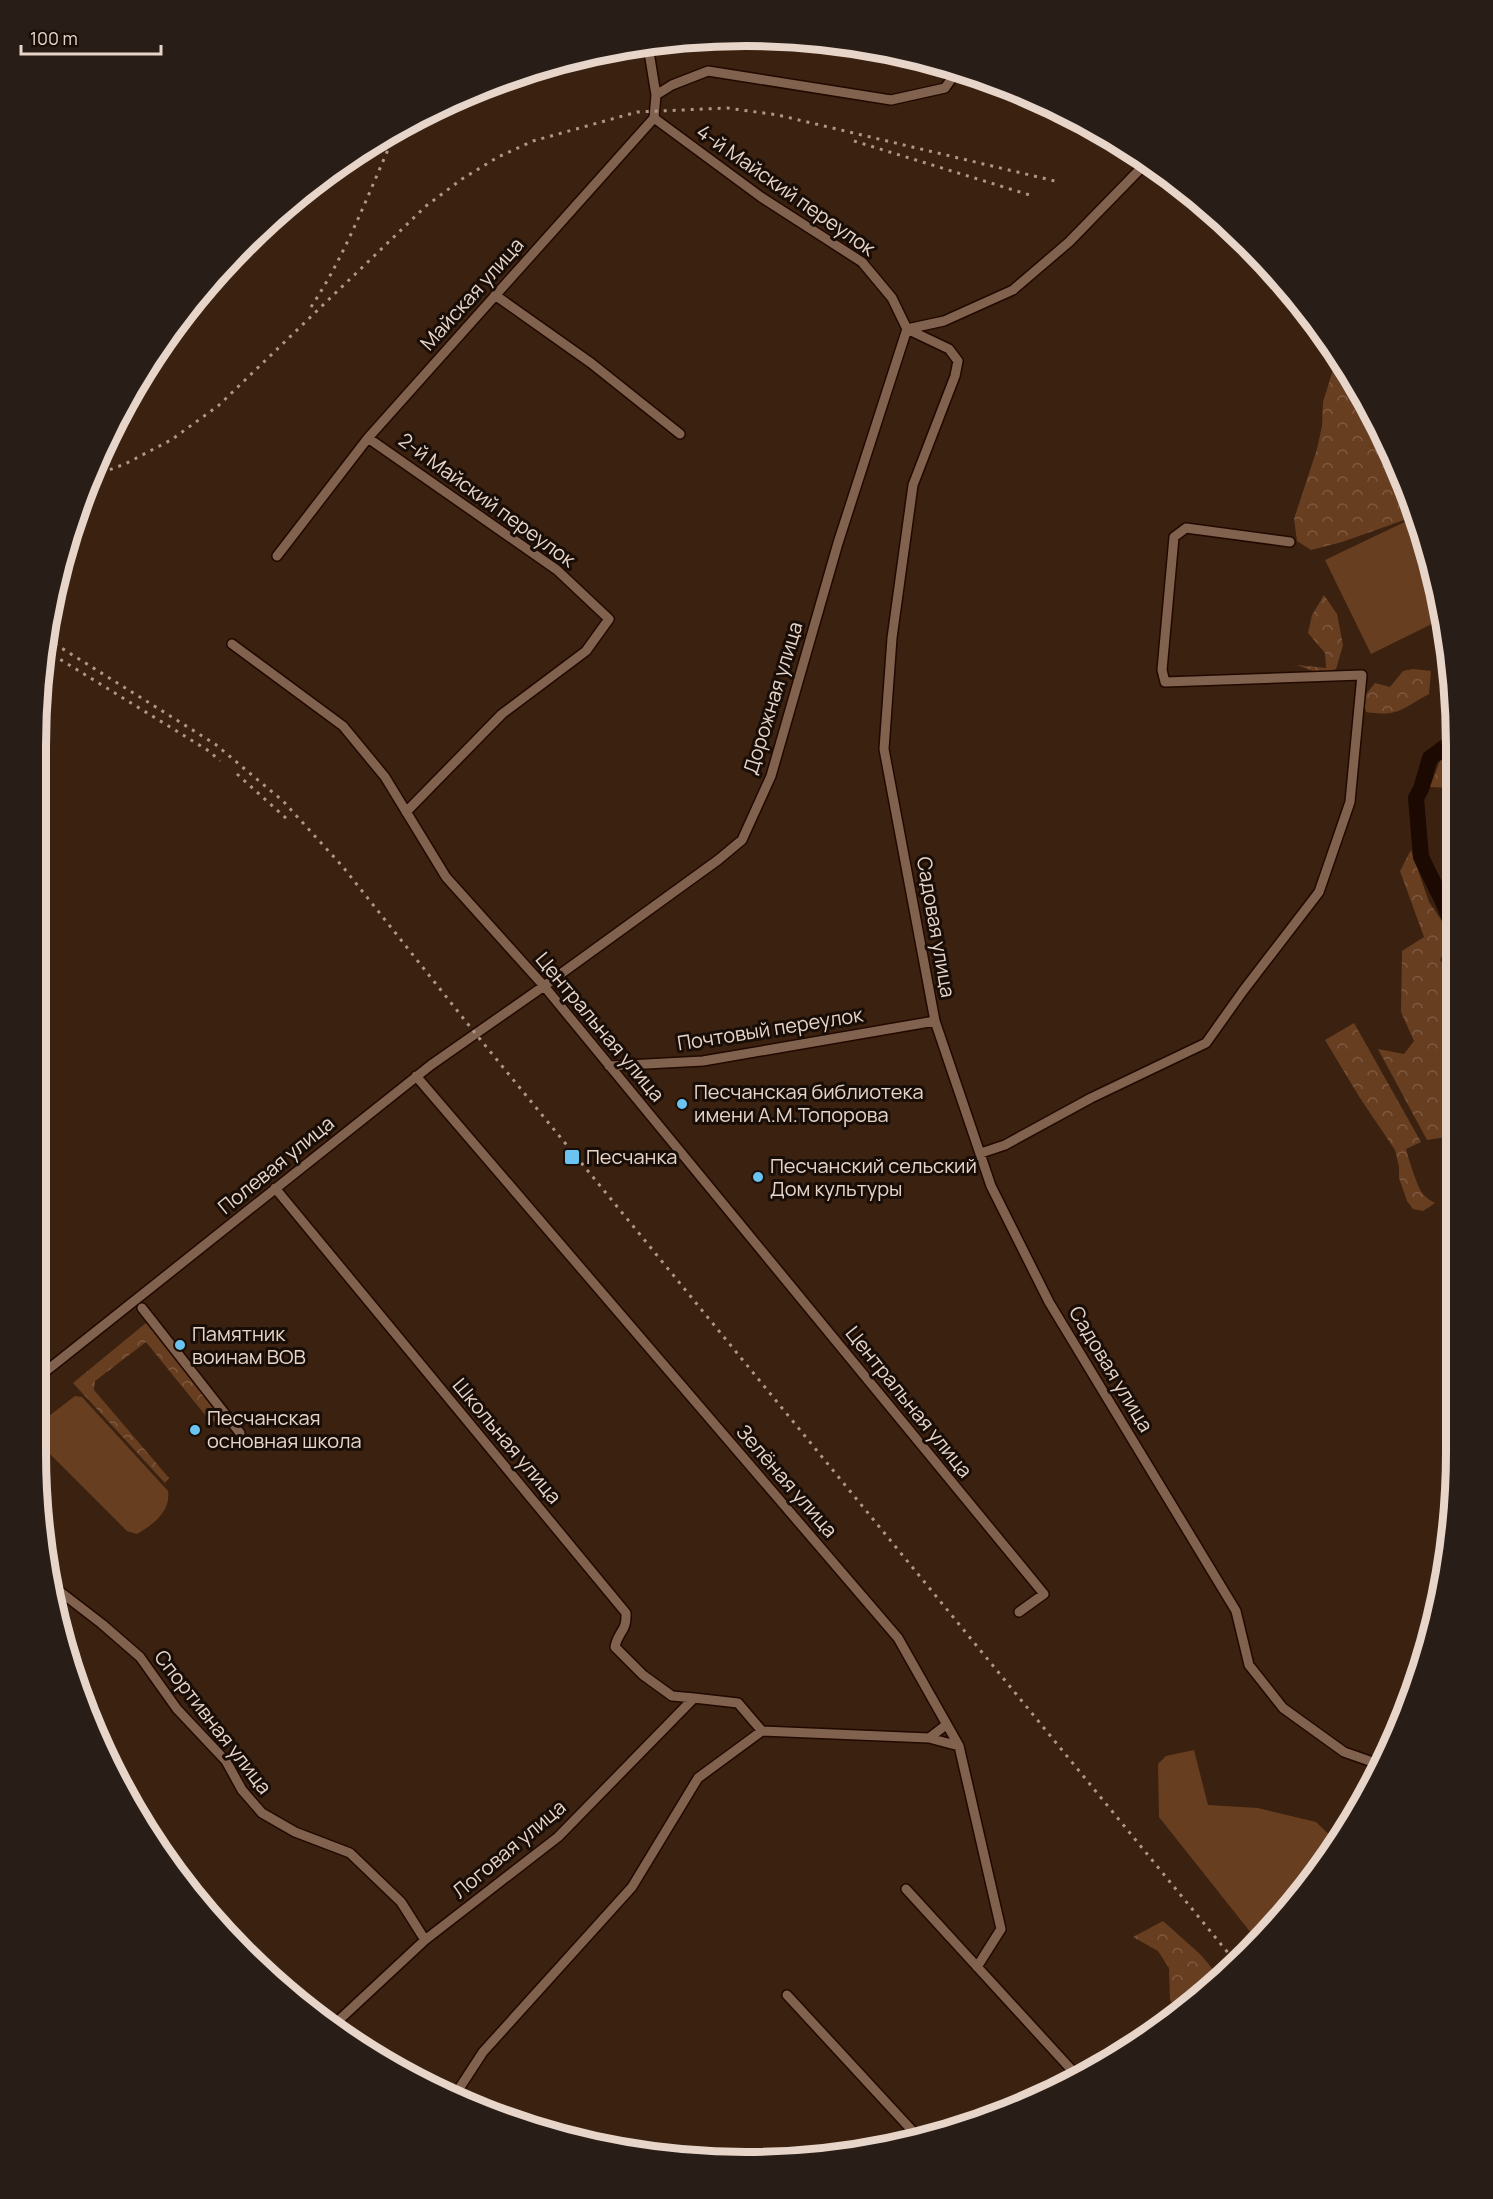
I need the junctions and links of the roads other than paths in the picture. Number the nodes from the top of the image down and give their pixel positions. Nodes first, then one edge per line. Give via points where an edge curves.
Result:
1 (649, 53) edge
2 (952, 78) edge
3 (656, 95) junction
4 (654, 118) junction
5 (1141, 168) edge
6 (495, 295) junction
7 (907, 329) junction
8 (680, 434) dead end
9 (369, 438) junction
10 (1290, 542) dead end
11 (277, 556) dead end
12 (232, 644) dead end
13 (406, 812) junction
14 (544, 986) junction
15 (935, 1021) junction
16 (609, 1066) junction
17 (416, 1076) junction
18 (981, 1154) junction
19 (275, 1188) junction
20 (142, 1308) dead end
21 (46, 1371) edge
22 (240, 1433) dead end
23 (61, 1592) edge
24 (1019, 1612) dead end
25 (694, 1698) junction
26 (946, 1725) junction
27 (762, 1731) junction
28 (929, 1738) junction
29 (959, 1746) junction
30 (1374, 1762) edge
31 (906, 1889) dead end
32 (425, 1940) junction
33 (977, 1967) junction
34 (787, 1995) dead end
35 (338, 2021) edge
36 (1073, 2071) edge
37 (458, 2090) edge
38 (914, 2132) edge

1 - 3 street
2 - 3 street via 945,88 891,100 708,72
3 - 4 street
4 - 6 street, Майская улица
4 - 7 street, 4-й Майский переулок via 761,197 862,262 892,298
5 - 7 street via 1069,242 1013,290 944,321
6 - 8 street via 591,363
6 - 9 street, Майская улица
7 - 14 street, Дорожная улица via 838,543 771,776 741,840
7 - 15 street, Садовая улица via 949,349 958,361 913,485 892,638 884,749
9 - 11 street, Майская улица
9 - 13 street, 2-й Майский переулок via 557,570 609,619 586,651 502,714
10 - 18 street via 1186,528 1174,537 1162,670 1165,682 1362,675 1350,802 1319,892 1206,1043
12 - 13 street, Центральная улица via 343,726 385,777
13 - 14 street, Центральная улица via 446,877
14 - 16 street, Центральная улица
14 - 17 street, Полевая улица
15 - 16 street, Почтовый переулок via 703,1060
15 - 18 street, Садовая улица
16 - 24 street, Центральная улица via 1044,1594
17 - 19 street, Полевая улица
17 - 26 street, Зелёная улица via 898,1638
18 - 30 street, Садовая улица via 991,1186 1049,1302 1236,1611 1249,1665 1282,1708 1344,1752
19 - 21 street, Полевая улица
19 - 25 street, Школьная улица via 626,1613 627,1624 615,1647 672,1696
20 - 22 street
23 - 32 street, Спортивная улица via 140,1657 177,1709 226,1761 242,1790 262,1814 295,1832 350,1853 401,1902
25 - 27 street via 738,1702
25 - 32 street, Логовая улица via 558,1837
26 - 28 street
26 - 29 street, Зелёная улица
27 - 28 street
27 - 37 street via 698,1778 632,1887 483,2052
28 - 29 street
29 - 33 street, Зелёная улица via 1001,1929
31 - 33 street
32 - 35 street, Логовая улица
33 - 36 street
34 - 38 street

